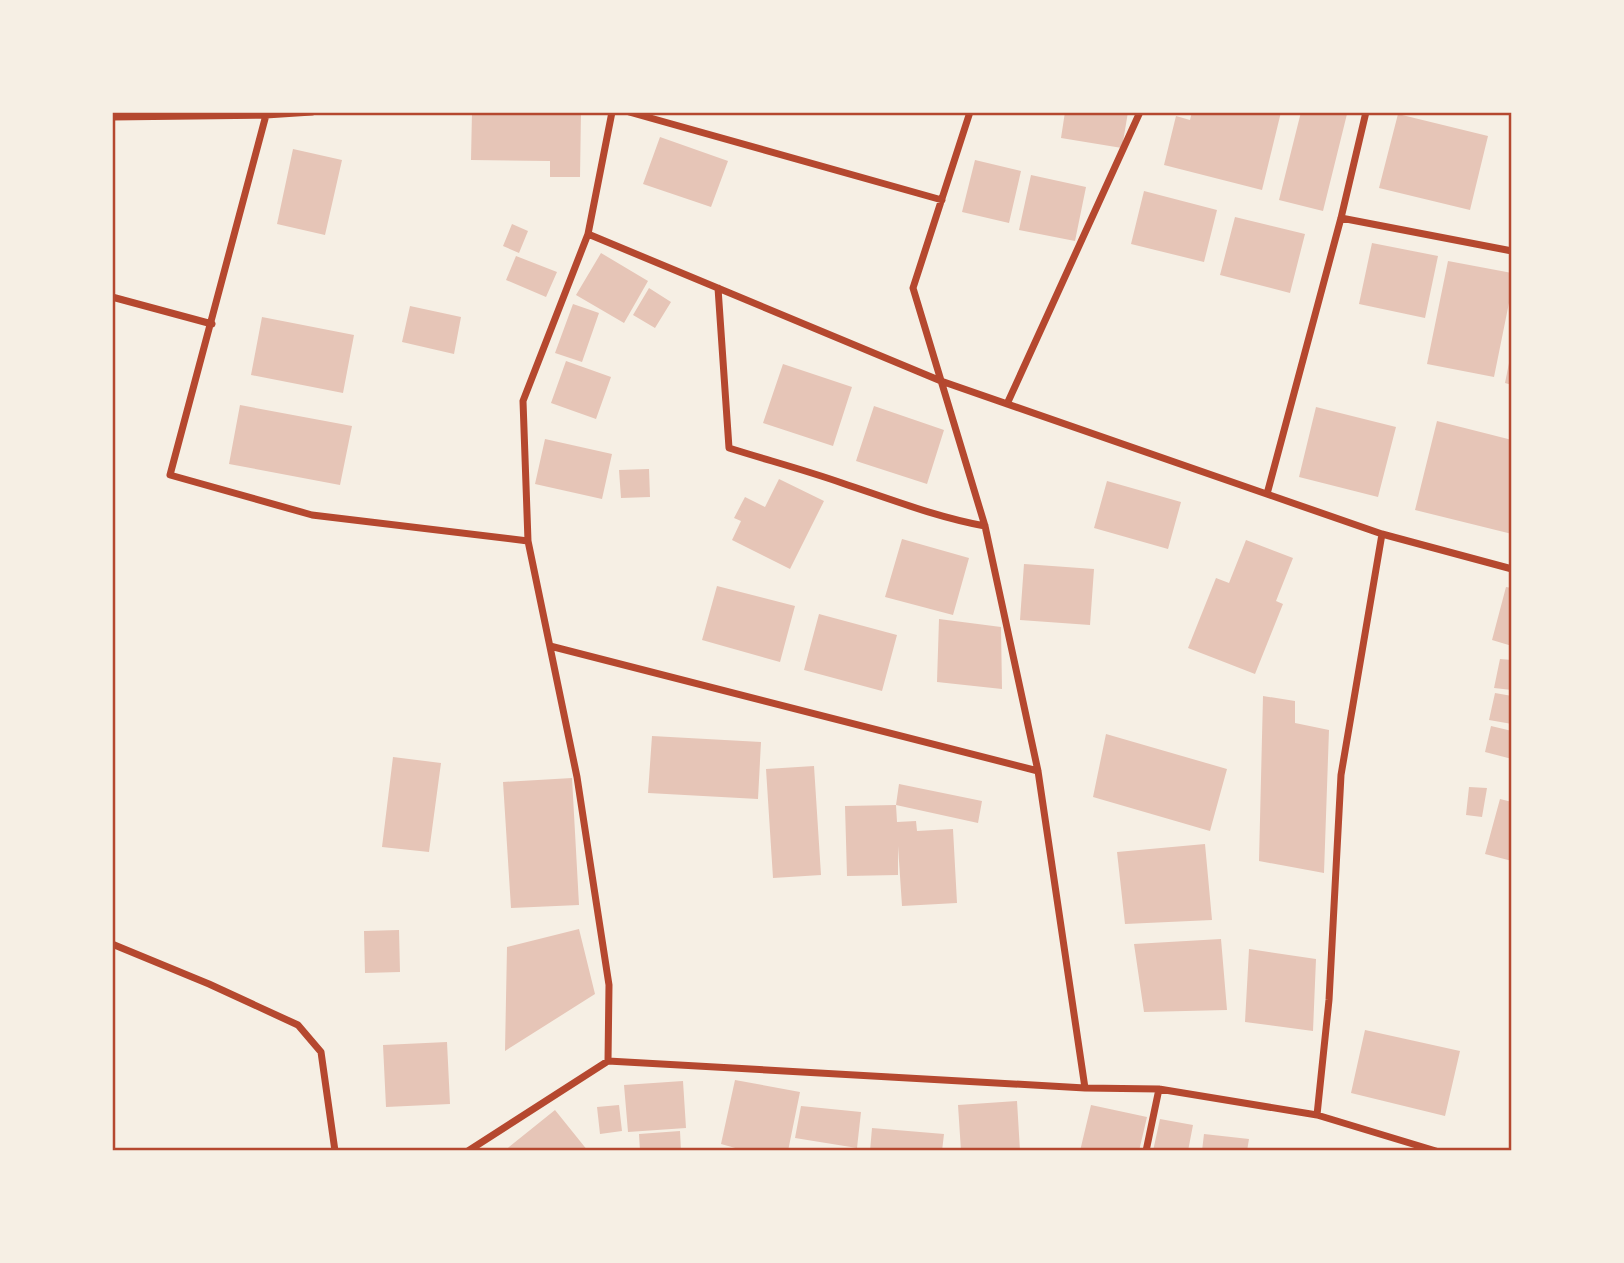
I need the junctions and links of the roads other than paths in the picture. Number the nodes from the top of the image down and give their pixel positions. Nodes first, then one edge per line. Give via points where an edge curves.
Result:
1 (312, 112) edge
2 (612, 112) edge
3 (629, 112) edge
4 (970, 112) edge
5 (1140, 112) edge
6 (1366, 112) edge
7 (266, 113) edge
8 (112, 117) edge
9 (942, 200) junction
10 (1341, 218) junction
11 (588, 234) junction
12 (1512, 251) edge
13 (718, 288) junction
14 (112, 297) edge
15 (212, 324) junction
16 (941, 381) junction
17 (1007, 404) junction
18 (1267, 494) junction
19 (985, 526) junction
20 (1382, 534) junction
21 (528, 541) junction
22 (1512, 569) edge
23 (550, 646) junction
24 (1038, 771) junction
25 (112, 944) edge
26 (608, 1061) junction
27 (1085, 1088) junction
28 (1159, 1089) junction
29 (1317, 1115) junction
30 (335, 1151) edge
31 (468, 1151) edge
32 (1146, 1151) edge
33 (1436, 1151) edge

1 - 7 street
2 - 11 street
3 - 9 street
4 - 9 street
5 - 17 street
6 - 10 street
7 - 8 street
7 - 15 street
9 - 16 street via 913,288
10 - 12 street
10 - 18 street
11 - 13 street
11 - 21 street via 523,401
13 - 16 street
13 - 19 street via 729,448 904,505
14 - 15 street
15 - 21 street via 170,475 312,515
16 - 17 street
16 - 19 street
17 - 18 street
18 - 20 street
19 - 24 street
20 - 22 street
20 - 29 street via 1341,775 1329,1000
21 - 23 street
23 - 24 street
23 - 26 street via 577,778 609,985
24 - 27 street
25 - 30 street via 298,1025 320,1052
26 - 27 street
26 - 31 street
27 - 28 street
28 - 29 street
28 - 32 street
29 - 33 street

